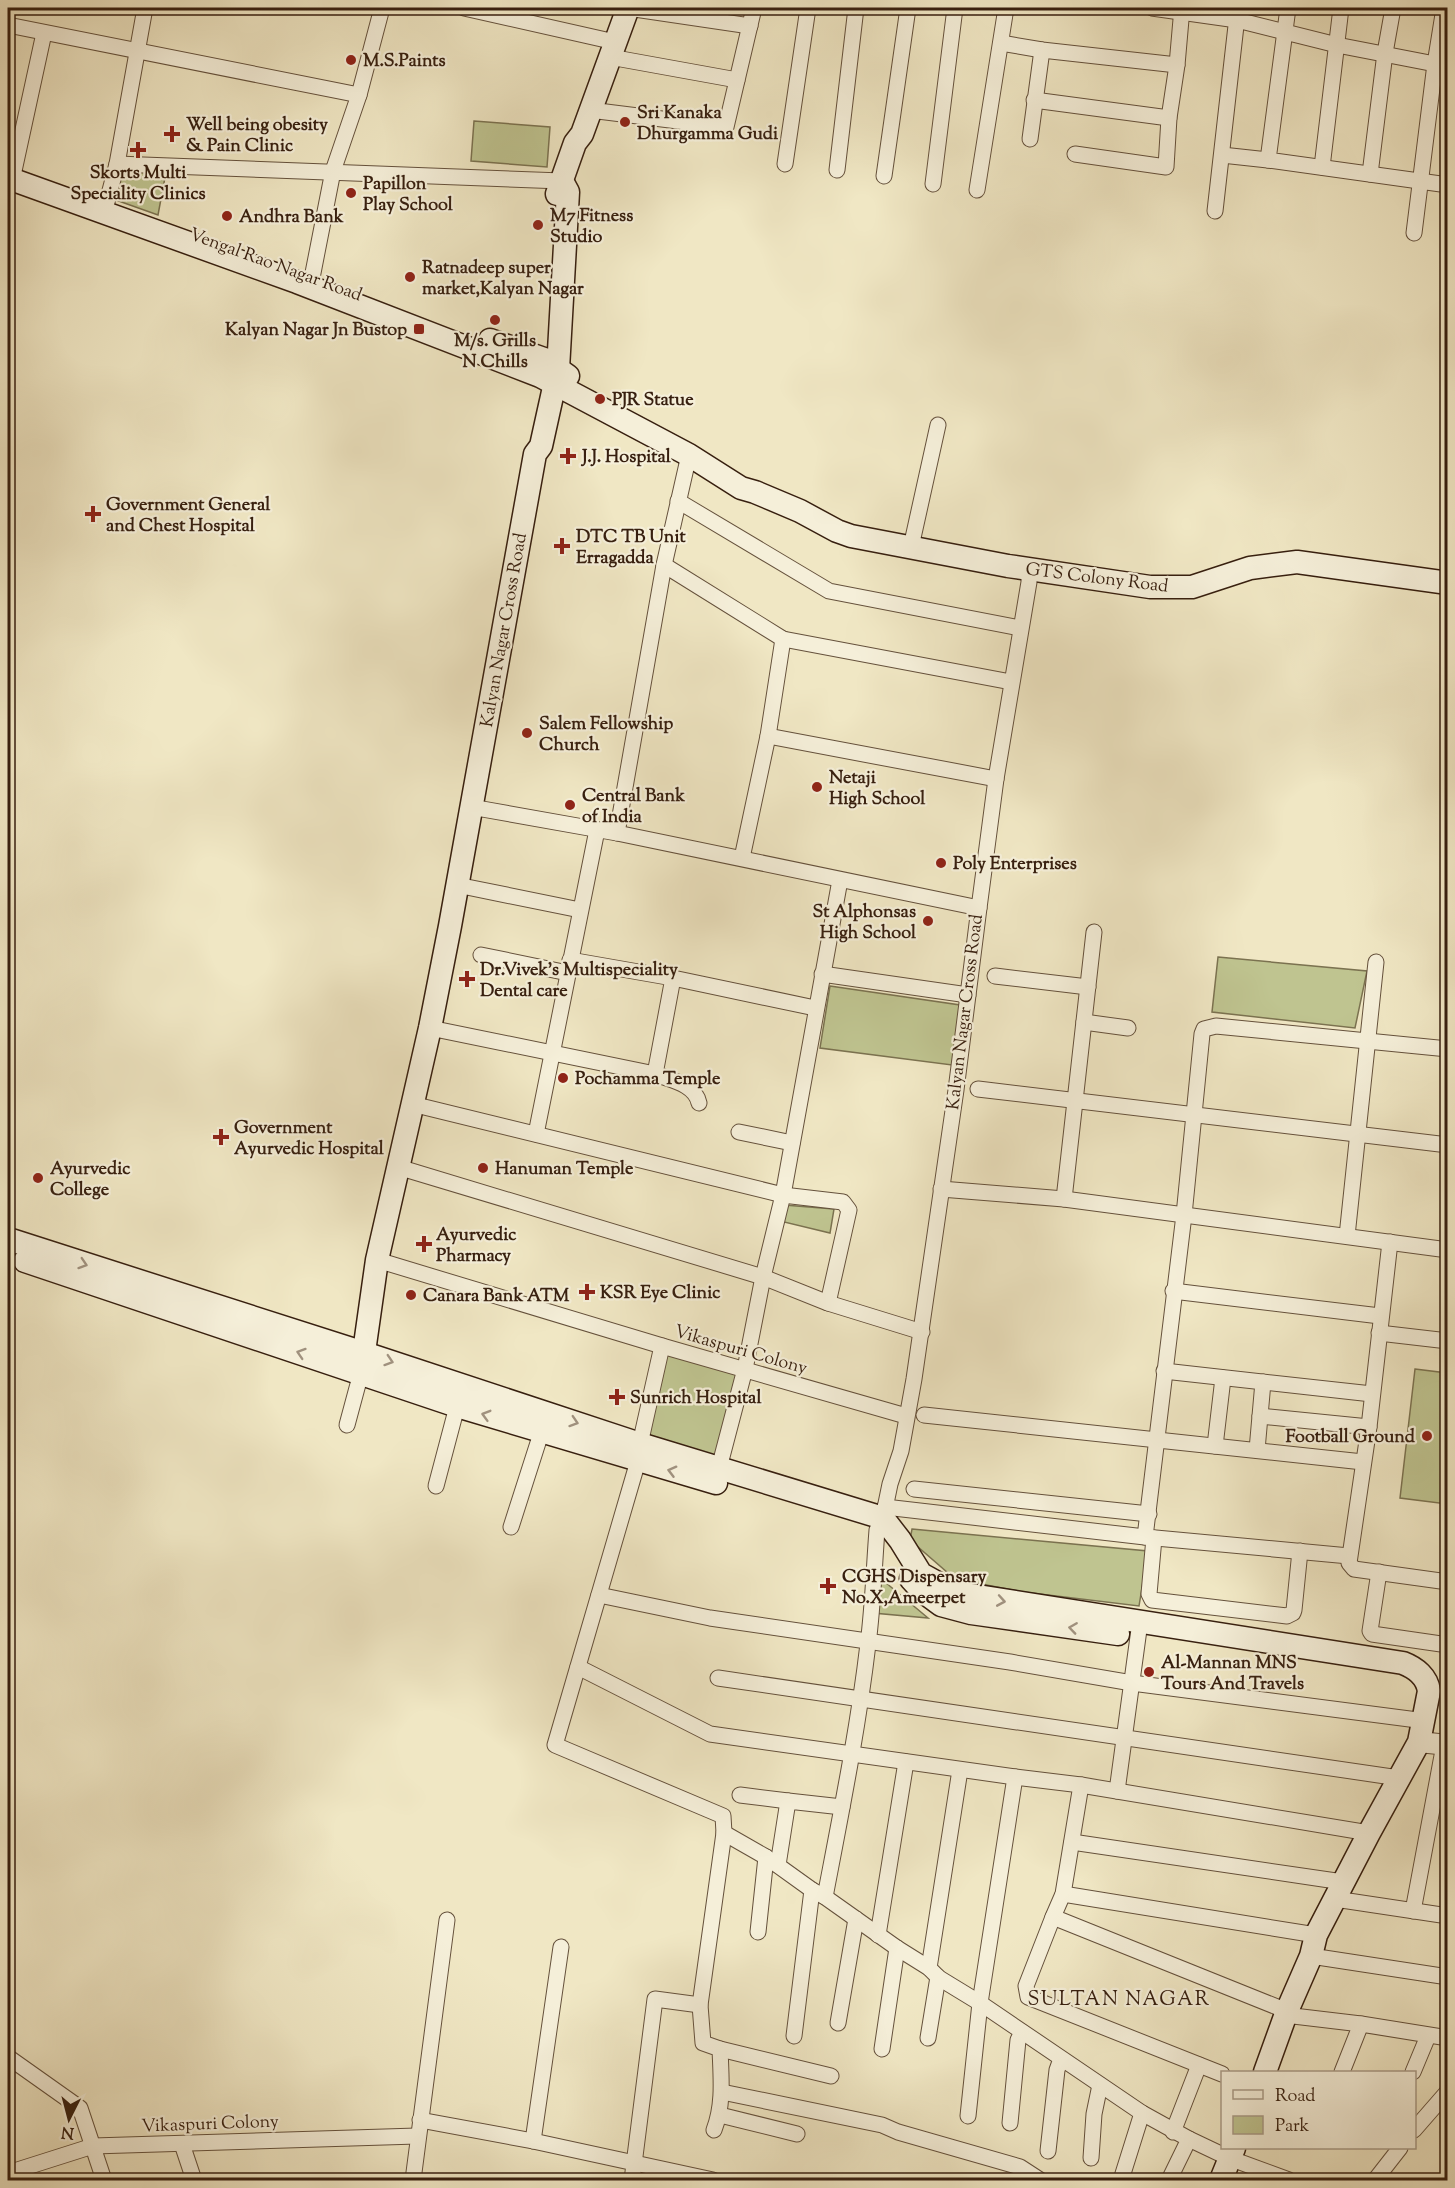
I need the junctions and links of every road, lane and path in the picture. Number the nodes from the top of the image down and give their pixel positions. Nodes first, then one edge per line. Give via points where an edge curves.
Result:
1 (146, 8) edge
2 (382, 8) edge
3 (464, 8) edge
4 (628, 8) edge
5 (754, 8) edge
6 (808, 8) edge
7 (856, 8) edge
8 (908, 8) edge
9 (955, 8) edge
10 (1006, 8) edge
11 (1152, 8) edge
12 (1288, 8) edge
13 (1341, 8) edge
14 (1393, 8) edge
15 (1444, 8) edge
16 (1182, 10) edge
17 (1238, 14) edge
18 (8, 25) edge
19 (750, 26) junction
20 (1286, 32) junction
21 (44, 33) junction
22 (1001, 43) junction
23 (1337, 45) junction
24 (613, 50) junction
25 (1042, 50) junction
26 (138, 52) junction
27 (1385, 53) junction
28 (1177, 65) junction
29 (1441, 67) edge
30 (737, 80) junction
31 (359, 95) junction
32 (1034, 100) junction
33 (590, 110) junction
34 (1169, 118) junction
35 (1030, 139) dead end
36 (1075, 154) dead end
37 (1222, 155) junction
38 (1268, 159) junction
39 (117, 164) junction
40 (785, 164) dead end
41 (1322, 167) junction
42 (837, 170) dead end
43 (333, 171) junction
44 (10, 173) edge
45 (1370, 174) junction
46 (884, 176) dead end
47 (562, 181) junction
48 (1421, 181) junction
49 (933, 184) dead end
50 (1448, 185) edge
51 (977, 190) dead end
52 (107, 202) junction
53 (1215, 211) dead end
54 (1414, 233) dead end
55 (312, 278) junction
56 (549, 372) junction
57 (938, 425) dead end
58 (689, 455) junction
59 (755, 492) junction
60 (678, 501) junction
61 (910, 547) junction
62 (664, 565) junction
63 (1029, 569) junction
64 (1448, 583) edge
65 (1020, 628) junction
66 (783, 639) junction
67 (1011, 682) junction
68 (768, 736) junction
69 (996, 779) junction
70 (471, 807) junction
71 (597, 830) junction
72 (617, 833) junction
73 (742, 858) junction
74 (840, 880) junction
75 (457, 885) junction
76 (979, 908) junction
77 (580, 910) junction
78 (1094, 932) dead end
79 (481, 955) dead end
80 (1376, 962) dead end
81 (569, 966) junction
82 (822, 974) junction
83 (995, 976) dead end
84 (673, 978) junction
85 (1088, 987) junction
86 (968, 995) junction
87 (815, 1008) junction
88 (1084, 1022) junction
89 (430, 1028) junction
90 (1128, 1029) dead end
91 (1368, 1042) junction
92 (1448, 1049) edge
93 (552, 1053) junction
94 (655, 1074) junction
95 (978, 1089) dead end
96 (699, 1102) dead end
97 (1075, 1102) junction
98 (412, 1104) junction
99 (1195, 1115) junction
100 (739, 1132) dead end
101 (536, 1134) junction
102 (1359, 1135) junction
103 (792, 1143) junction
104 (1448, 1145) edge
105 (398, 1167) junction
106 (941, 1189) junction
107 (783, 1196) junction
108 (1064, 1199) junction
109 (1184, 1215) junction
110 (1347, 1236) junction
111 (8, 1239) edge
112 (1390, 1242) junction
113 (1448, 1250) edge
114 (8, 1255) edge
115 (377, 1260) junction
116 (763, 1277) junction
117 (1173, 1291) junction
118 (828, 1303) junction
119 (1380, 1316) junction
120 (922, 1332) junction
121 (1379, 1333) junction
122 (1448, 1341) edge
123 (662, 1346) junction
124 (362, 1363) junction
125 (745, 1369) junction
126 (1164, 1371) junction
127 (1223, 1377) junction
128 (1263, 1382) junction
129 (1372, 1394) junction
130 (460, 1396) junction
131 (924, 1415) dead end
132 (906, 1416) junction
133 (1260, 1416) junction
134 (545, 1422) junction
135 (347, 1425) dead end
136 (1369, 1427) junction
137 (1156, 1440) junction
138 (1215, 1446) junction
139 (1257, 1450) junction
140 (639, 1453) junction
141 (1364, 1462) junction
142 (719, 1468) junction
143 (436, 1486) dead end
144 (914, 1489) dead end
145 (1149, 1514) junction
146 (882, 1518) junction
147 (512, 1527) dead end
148 (1150, 1537) junction
149 (1300, 1551) junction
150 (1349, 1556) junction
151 (1379, 1572) junction
152 (1448, 1582) edge
153 (600, 1594) junction
154 (1139, 1629) junction
155 (868, 1642) junction
156 (1448, 1645) edge
157 (578, 1667) junction
158 (717, 1678) dead end
159 (1132, 1683) junction
160 (860, 1699) junction
161 (1422, 1732) junction
162 (1123, 1737) junction
163 (1446, 1745) edge
164 (850, 1754) junction
165 (906, 1762) junction
166 (960, 1770) junction
167 (1015, 1777) junction
168 (1399, 1778) junction
169 (1081, 1785) junction
170 (1117, 1791) junction
171 (740, 1795) dead end
172 (788, 1801) junction
173 (842, 1807) junction
174 (724, 1833) junction
175 (1369, 1833) junction
176 (1072, 1842) junction
177 (772, 1861) junction
178 (1339, 1891) junction
179 (818, 1894) junction
180 (1063, 1894) junction
181 (1413, 1911) junction
182 (1448, 1916) edge
183 (1053, 1917) junction
184 (856, 1919) junction
185 (447, 1920) dead end
186 (758, 1932) dead end
187 (878, 1935) junction
188 (1314, 1946) junction
189 (561, 1947) dead end
190 (897, 1948) junction
191 (934, 1973) junction
192 (1448, 1977) edge
193 (980, 2003) junction
194 (699, 2006) junction
195 (1286, 2013) junction
196 (838, 2024) dead end
197 (1362, 2025) junction
198 (1022, 2032) junction
199 (794, 2036) dead end
200 (1428, 2036) junction
201 (928, 2038) dead end
202 (1448, 2038) edge
203 (720, 2049) junction
204 (882, 2049) dead end
205 (8, 2057) edge
206 (1061, 2059) junction
207 (1199, 2065) junction
208 (1266, 2071) edge
209 (1343, 2071) edge
210 (1414, 2071) edge
211 (1221, 2074) edge
212 (831, 2076) dead end
213 (1100, 2085) junction
214 (1448, 2091) edge
215 (722, 2092) junction
216 (1142, 2113) junction
217 (720, 2115) junction
218 (968, 2116) dead end
219 (1010, 2123) dead end
220 (419, 2128) junction
221 (1416, 2128) edge
222 (714, 2130) dead end
223 (1173, 2132) junction
224 (796, 2134) dead end
225 (1189, 2139) junction
226 (533, 2141) junction
227 (182, 2144) junction
228 (93, 2146) junction
229 (1399, 2149) edge
230 (1048, 2151) dead end
231 (1232, 2153) edge
232 (1091, 2158) dead end
233 (634, 2163) junction
234 (8, 2174) edge
235 (1017, 2174) edge
236 (104, 2181) edge
237 (194, 2181) edge
238 (412, 2181) edge
239 (632, 2181) edge
240 (713, 2181) edge
241 (1040, 2181) edge
242 (1121, 2181) edge
243 (1169, 2181) edge
244 (1221, 2181) edge
245 (1290, 2181) edge
246 (1375, 2181) edge

1 - 26 street
2 - 31 street
3 - 24 street
4 - 19 street
4 - 24 main road
5 - 19 street
6 - 40 street
7 - 42 street
8 - 46 street
9 - 49 street
10 - 22 street
11 - 16 street
12 - 20 street
13 - 23 street
14 - 27 street
15 - 29 street
16 - 17 street
16 - 28 street
17 - 20 street
17 - 37 street
18 - 21 street
19 - 30 street
20 - 23 street
20 - 38 street
21 - 26 street
21 - 44 street
22 - 25 street
22 - 51 street
23 - 27 street
23 - 41 street
24 - 30 street
24 - 33 main road
25 - 28 street
25 - 32 street
26 - 31 street
26 - 39 street
27 - 29 street
27 - 45 street
28 - 34 street
29 - 48 street
30 - 33 street via 726,127
31 - 43 street
32 - 34 street
32 - 35 street
33 - 47 main road
34 - 36 street via 1166,167
37 - 38 street
37 - 53 street
38 - 41 street
39 - 43 street
39 - 52 street
41 - 45 street
43 - 47 street
43 - 55 street
44 - 52 main road, Vengal Rao Nagar Road
44 - 56 main road, Vengal Rao Nagar Road
45 - 48 street
47 - 56 main road, Kalyan Nagar Cross Road via 568,192
48 - 50 street
48 - 54 street
52 - 55 main road, Vengal Rao Nagar Road
55 - 56 main road, Vengal Rao Nagar Road
56 - 58 main road, GTS Colony Road
56 - 59 main road, GTS Colony Road via 747,482
56 - 70 main road, Kalyan Nagar Cross Road via 531,443 535,454
57 - 61 street
58 - 59 main road, GTS Colony Road via 741,488
58 - 60 street
59 - 61 main road, GTS Colony Road via 851,536
60 - 62 street
60 - 65 street via 829,591
61 - 63 main road, GTS Colony Road
62 - 66 street
62 - 72 street
63 - 64 main road, GTS Colony Road via 1175,588 1192,587 1250,568 1297,562
63 - 65 street
65 - 67 street
66 - 67 street
66 - 68 street
67 - 69 street
68 - 69 street
68 - 73 street
69 - 76 street
70 - 71 street, Kalyan Nagar Cross Road
70 - 75 main road, Kalyan Nagar Cross Road
71 - 72 street, Kalyan Nagar Cross Road
71 - 77 street
72 - 73 street, Kalyan Nagar Cross Road
73 - 74 street, Kalyan Nagar Cross Road
74 - 76 street, Kalyan Nagar Cross Road
74 - 82 street
75 - 77 street
75 - 89 main road, Kalyan Nagar Cross Road
76 - 86 street, Kalyan Nagar Cross Road
77 - 81 street
78 - 85 street
79 - 81 street
80 - 91 street
81 - 84 street
81 - 93 street
82 - 86 street
82 - 87 street
83 - 85 street
84 - 87 street
84 - 94 street
85 - 88 street
86 - 106 street, Kalyan Nagar Cross Road
87 - 103 street
88 - 90 street
88 - 97 street
89 - 93 street
89 - 98 main road, Kalyan Nagar Cross Road
91 - 92 street
91 - 99 street via 1210,1026 1204,1029 1201,1039
91 - 102 street
93 - 94 street
93 - 101 street
94 - 96 street via 686,1085 697,1094
95 - 97 street
97 - 99 street
97 - 108 street
98 - 101 street
98 - 105 main road, Kalyan Nagar Cross Road
99 - 102 street
99 - 109 street
100 - 103 street
101 - 107 street
102 - 104 street
102 - 110 street
103 - 107 street
105 - 115 main road, Kalyan Nagar Cross Road
105 - 116 street
106 - 108 street
106 - 120 street, Kalyan Nagar Cross Road
107 - 116 street
107 - 118 street via 847,1205
108 - 109 street
109 - 110 street
109 - 117 street
110 - 112 street
111 -> 124 main road
112 - 113 street
112 - 119 street
124 -> 114 main road
115 - 123 street
115 - 124 main road, Kalyan Nagar Cross Road
116 - 118 street
116 - 125 street
117 - 119 street
117 - 126 street
118 - 120 street
119 - 121 street
120 - 132 street, Kalyan Nagar Cross Road
121 - 122 street
121 - 129 street
123 - 125 street, Vikaspuri Colony
123 - 140 street, Vikaspuri Colony
124 - 130 main road
124 - 135 street
125 - 132 street, Vikaspuri Colony
125 - 142 street
126 - 127 street
126 - 137 street
127 - 128 street
127 - 138 street
128 - 129 street
128 - 133 street
129 - 136 street
130 - 134 main road
130 - 143 street
131 - 137 street
132 - 146 street, Kalyan Nagar Cross Road via 901,1451
133 - 136 street
133 - 139 street
134 - 140 main road
134 - 147 street
136 - 141 street
137 - 138 street
137 - 145 street
138 - 139 street
139 - 141 street
140 - 142 main road
146 -> 140 main road
140 - 153 street, Vikaspuri Colony
141 - 150 street
142 - 146 main road
144 - 145 street
145 - 148 street
146 - 148 street
146 - 154 main road via 910,1578 940,1605 991,1616
146 - 155 street, Kalyan Nagar Cross Road
148 - 149 street
148 - 149 street via 1152,1600 1287,1616 1294,1610
149 - 150 street
150 - 151 street via 1354,1569
151 - 152 street
151 - 156 street via 1372,1634
153 - 155 street via 710,1618
153 - 157 street, Vikaspuri Colony
154 - 159 street
154 - 161 main road via 1390,1677 1422,1676 1429,1691
155 - 159 street
155 - 160 street, Kalyan Nagar Cross Road
157 - 164 street via 710,1734
157 - 174 street, Vikaspuri Colony via 555,1745 723,1816
158 - 160 street
159 - 161 street
159 - 162 street
160 - 162 street
160 - 164 street, Kalyan Nagar Cross Road
161 - 163 street
161 - 168 main road
162 - 168 street
162 - 170 street
163 - 181 street
164 - 165 street
164 - 173 street, Kalyan Nagar Cross Road
165 - 166 street
165 - 187 street
166 - 167 street
166 - 191 street
167 - 169 street
167 - 193 street
168 - 175 main road
169 - 170 street
169 - 176 street
170 - 175 street
171 - 172 street
172 - 173 street
172 - 177 street
173 - 179 street, Kalyan Nagar Cross Road
174 - 177 street
174 - 194 street
175 - 178 main road
176 - 178 street
176 - 180 street
177 - 179 street
177 - 186 street
178 - 181 street
178 - 188 main road
179 - 184 street
179 - 199 street, Kalyan Nagar Cross Road
180 - 183 street
180 - 188 street
181 - 182 street
183 - 195 street
183 - 207 street via 1026,1986 1028,1997
184 - 187 street
184 - 196 street
185 - 220 street
187 - 190 street
188 - 192 street
188 - 195 main road
189 - 226 street
190 - 191 street
190 - 204 street
191 - 193 street
191 - 201 street
193 - 198 street
193 - 218 street
194 - 203 street via 703,2043
194 - 233 street via 655,1999
195 - 197 street
195 - 208 main road
197 - 200 street
197 - 209 street
198 - 206 street
198 - 219 street
200 - 202 street
200 - 210 street
203 - 212 street
203 - 215 street
205 - 228 street via 77,2105
206 - 213 street
206 - 230 street
207 - 211 street
207 - 223 street
213 - 216 street
213 - 232 street
214 - 221 street
215 - 217 street
215 - 235 street via 882,2125
216 - 223 street
216 - 242 street
217 - 222 street
217 - 224 street
220 - 226 street, Vikaspuri Colony
220 - 227 street, Vikaspuri Colony
220 - 238 street
223 - 225 street
225 - 231 street
225 - 243 street
226 - 233 street, Vikaspuri Colony
227 - 228 street, Vikaspuri Colony
227 - 237 street
228 - 234 street, Vikaspuri Colony
228 - 236 street
229 - 246 street
231 - 244 main road
231 - 245 street
233 - 239 street
233 - 240 street, Vikaspuri Colony
235 - 241 street

